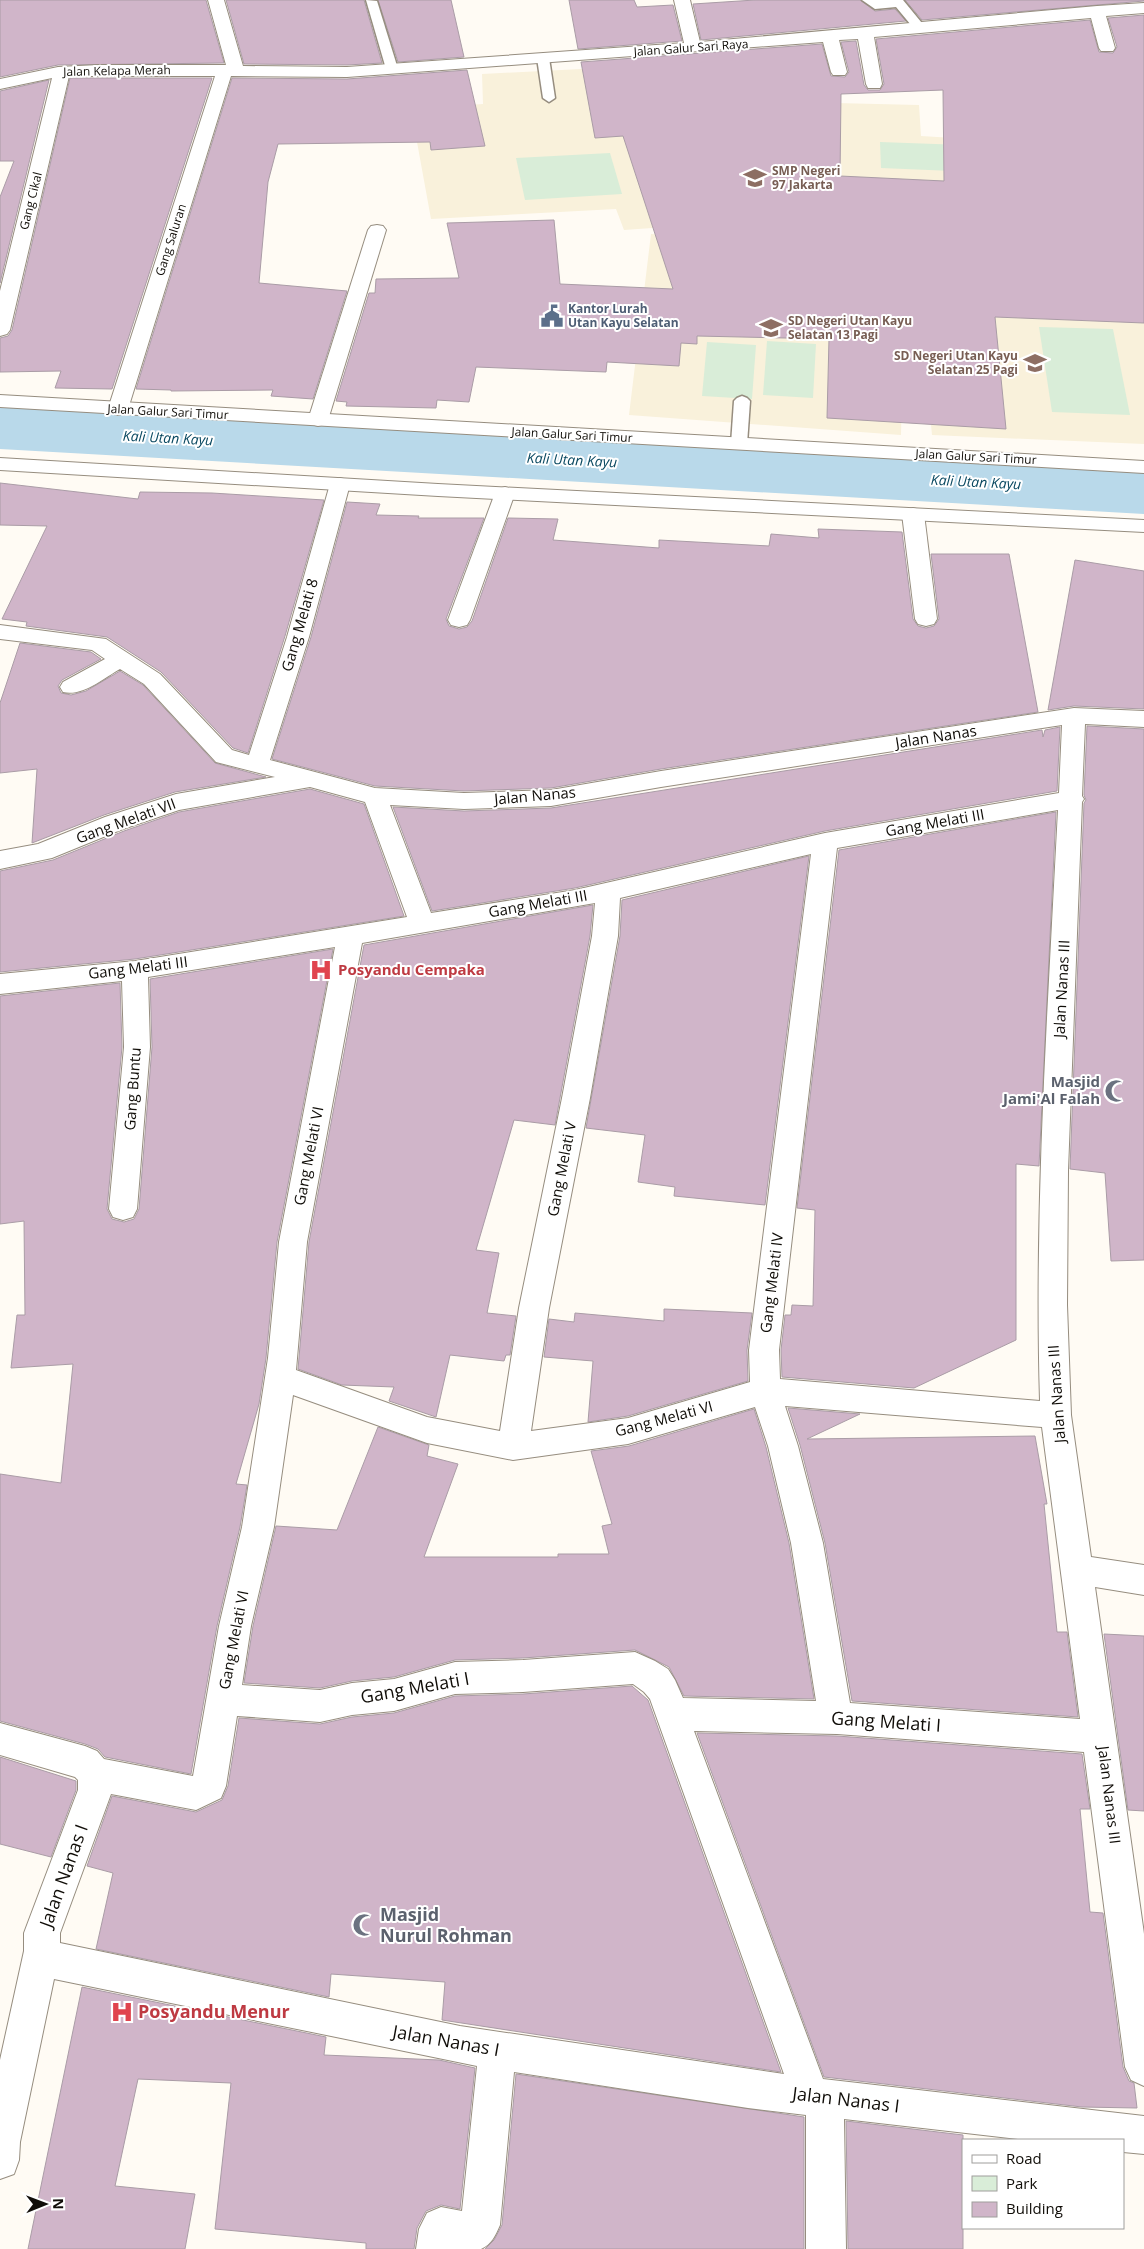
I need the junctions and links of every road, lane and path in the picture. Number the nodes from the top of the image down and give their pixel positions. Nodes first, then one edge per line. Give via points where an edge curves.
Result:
1 (216, 0) edge
2 (682, 0) edge
3 (868, 0) edge
4 (371, 1) dead end
5 (898, 1) edge
6 (984, 5) dead end
7 (1144, 8) edge
8 (1097, 11) junction
9 (995, 20) junction
10 (920, 28) junction
11 (865, 33) junction
12 (830, 36) junction
13 (693, 48) junction
14 (1107, 48) dead end
15 (543, 58) junction
16 (392, 69) junction
17 (227, 70) junction
18 (62, 72) junction
19 (839, 72) dead end
20 (0, 84) edge
21 (874, 84) dead end
22 (549, 98) dead end
23 (377, 230) dead end
24 (0, 330) edge
25 (0, 401) edge
26 (742, 401) dead end
27 (118, 409) junction
28 (318, 420) junction
29 (739, 444) junction
30 (0, 464) edge
31 (1144, 467) edge
32 (340, 484) junction
33 (505, 493) junction
34 (913, 514) junction
35 (1144, 526) edge
36 (926, 619) dead end
37 (459, 620) dead end
38 (0, 632) edge
39 (121, 659) junction
40 (71, 687) dead end
41 (1074, 716) junction
42 (1144, 719) edge
43 (257, 765) junction
44 (314, 779) junction
45 (375, 796) junction
46 (1072, 799) junction
47 (825, 842) junction
48 (0, 860) edge
49 (608, 891) junction
50 (422, 924) junction
51 (350, 936) junction
52 (135, 970) junction
53 (0, 984) edge
54 (123, 1209) dead end
55 (280, 1378) junction
56 (765, 1391) junction
57 (1056, 1414) junction
58 (513, 1447) junction
59 (1077, 1570) junction
60 (1144, 1580) edge
61 (222, 1699) junction
62 (671, 1714) junction
63 (837, 1718) junction
64 (1101, 1737) junction
65 (0, 1739) edge
66 (94, 1774) junction
67 (42, 1951) junction
68 (497, 2051) junction
69 (1144, 2067) edge
70 (818, 2096) junction
71 (1144, 2135) edge
72 (0, 2160) edge
73 (436, 2249) edge
74 (826, 2249) edge

1 - 17 street
2 - 13 street
3 - 5 lane via 874,5
4 - 16 lane
5 - 10 lane
6 - 9 street
7 - 8 street, Jalan Galur Sari Raya
8 - 9 street, Jalan Galur Sari Raya
8 - 14 street
9 - 10 street, Jalan Galur Sari Raya
10 - 11 street, Jalan Galur Sari Raya
11 - 12 street, Jalan Galur Sari Raya
11 - 21 street
12 - 13 street, Jalan Galur Sari Raya
12 - 19 street
13 - 15 street, Jalan Galur Sari Raya
15 - 16 street, Jalan Galur Sari Raya
15 - 22 lane
16 - 17 street, Jalan Galur Sari Raya via 318,73
17 - 18 street, Jalan Kelapa Merah
17 - 27 street, Gang Saluran
18 - 20 street, Jalan Kelapa Merah
18 - 24 street, Gang Cikal
23 - 28 street
25 - 27 street, Jalan Galur Sari Timur
26 - 29 lane
27 - 28 street, Jalan Galur Sari Timur
28 - 29 street, Jalan Galur Sari Timur
29 - 31 street, Jalan Galur Sari Timur
30 - 32 street
32 - 33 street
32 - 43 street, Gang Melati 8 via 298,637
33 - 34 street
33 - 37 street
34 - 35 street
34 - 36 street
38 - 39 street, Jalan Nanas via 98,644
39 - 40 street
39 - 43 street, Jalan Nanas via 152,678 224,756
41 - 42 street, Jalan Nanas
41 - 45 street, Jalan Nanas via 551,798 464,801
41 - 46 street, Jalan Nanas III
43 - 44 street, Jalan Nanas
44 - 45 street, Jalan Nanas
44 - 48 street, Gang Melati VII via 176,802 42,852
45 - 50 street
46 - 47 street, Gang Melati III
46 - 57 street, Jalan Nanas III via 1054,1190 1052,1305
47 - 49 street, Gang Melati III
47 - 56 street, Gang Melati IV via 764,1350
49 - 50 street, Gang Melati III
49 - 58 street, Gang Melati V via 605,936 534,1308
50 - 51 street, Gang Melati III
51 - 52 street, Gang Melati III
51 - 55 street, Gang Melati VI via 293,1242
52 - 53 street, Gang Melati III
52 - 54 street, Gang Buntu via 136,1047
55 - 58 street, Gang Melati VI via 427,1430
55 - 61 street, Gang Melati VI via 258,1527
56 - 57 street, Gang Melati VI
56 - 58 street, Gang Melati VI via 628,1431
56 - 63 street, Gang Melati IV via 783,1446 807,1542
57 - 59 street, Jalan Nanas III
59 - 60 street
59 - 64 street, Jalan Nanas III
61 - 62 street, Gang Melati I via 320,1706 394,1695 455,1678 635,1668 650,1674 663,1687
61 - 66 street, Gang Melati VI via 209,1786 203,1791 179,1791
62 - 63 street, Gang Melati I
62 - 70 street, Gang Melati I
63 - 64 street, Gang Melati I
64 - 69 street, Jalan Nanas III
65 - 66 street via 70,1757 85,1763
66 - 67 street, Jalan Nanas I via 91,1803 42,1933
67 - 68 street, Jalan Nanas I via 51,1960 64,1964
67 - 72 street
68 - 70 street, Jalan Nanas I via 748,2089
68 - 73 street via 480,2225 475,2232 441,2227
70 - 71 street, Jalan Nanas I
70 - 74 street, Gang Melati I

